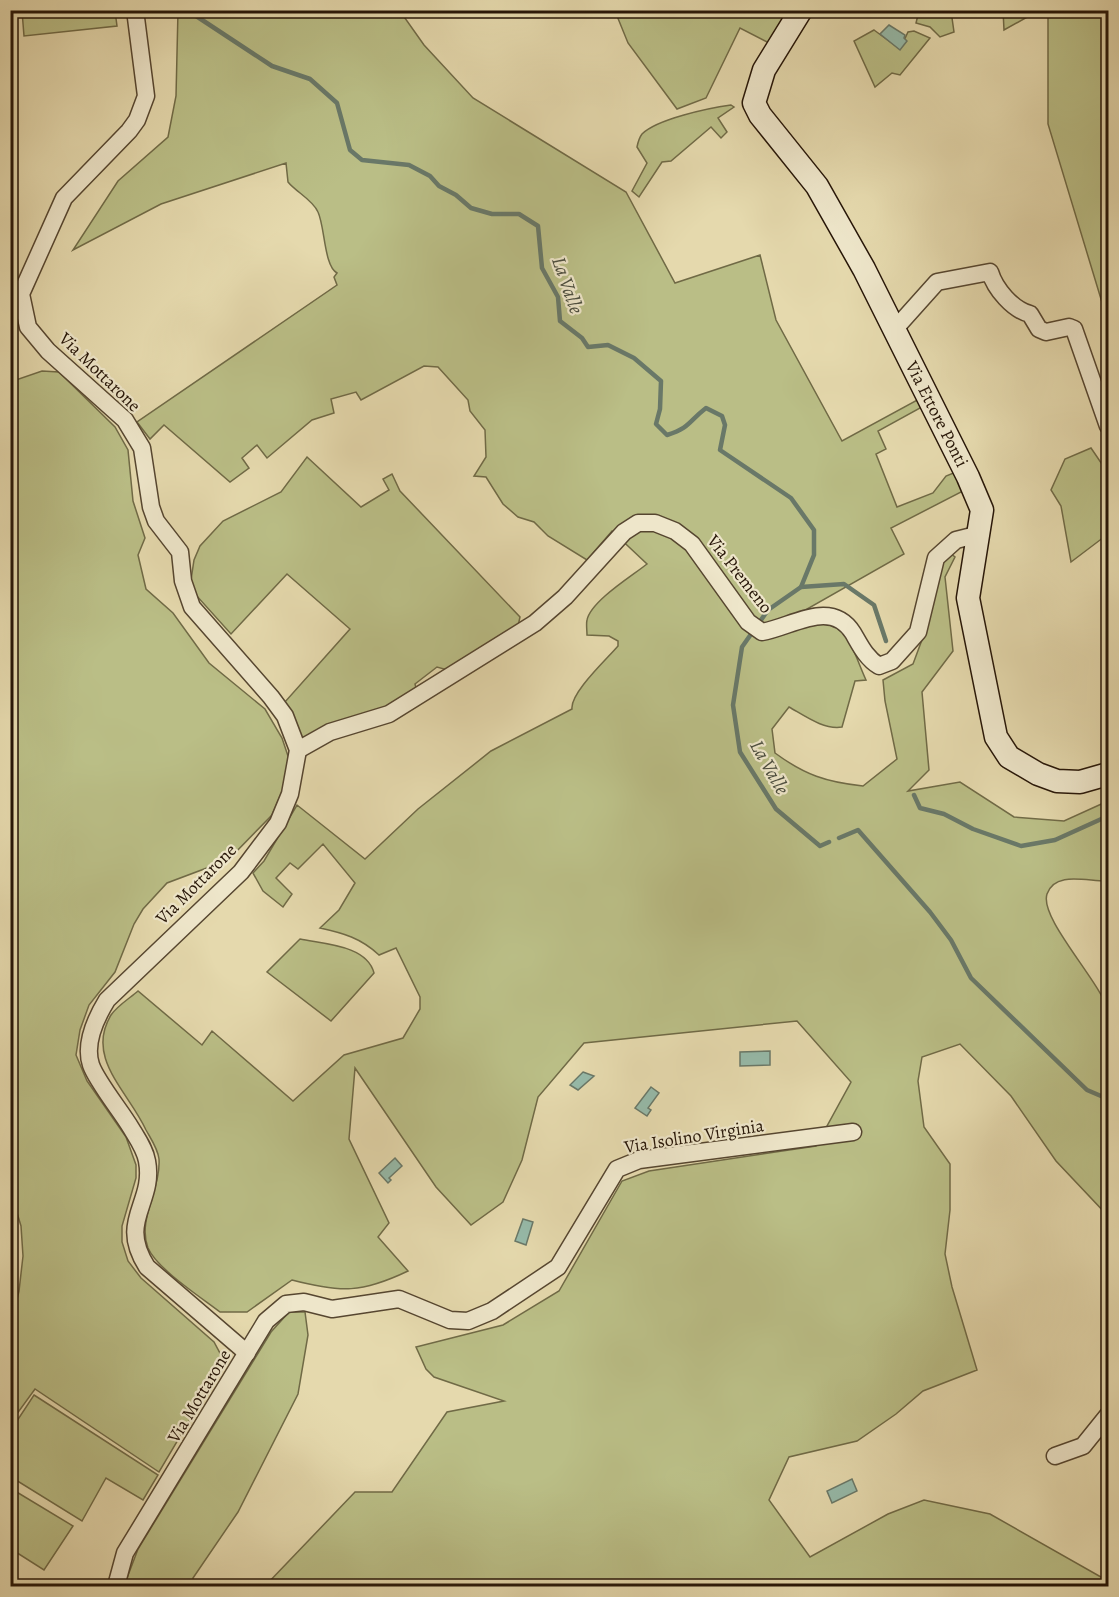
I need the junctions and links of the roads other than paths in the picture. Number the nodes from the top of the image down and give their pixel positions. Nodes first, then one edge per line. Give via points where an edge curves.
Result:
1 (135, 10) edge
2 (801, 10) edge
3 (894, 330) junction
4 (1108, 426) edge
5 (980, 534) junction
6 (298, 750) junction
7 (1108, 774) edge
8 (853, 1132) dead end
9 (247, 1353) junction
10 (1108, 1415) edge
11 (1055, 1456) dead end
12 (116, 1587) edge

1 - 6 street, Via Mottarone via 146,96 129,131 64,198 21,294 28,327 48,351 125,420 142,448 156,521 180,552 183,581 192,607 271,697 285,716
2 - 3 street, Via Ettore Ponti via 764,70 754,103 817,186
3 - 4 street via 936,282 990,272 1019,311 1030,314 1039,328 1047,332 1074,329
3 - 5 street, Via Ettore Ponti via 982,510
5 - 6 street, Via Premeno via 956,540 936,558 918,632 892,661 879,666 870,660 847,625 832,615 761,628 692,544 655,523 638,523 624,532 535,623 388,714 330,732
5 - 7 street, Via Ettore Ponti via 968,598 996,737 1009,757 1057,781 1080,782
6 - 9 street, Via Mottarone via 290,794 278,823 241,872 107,1000 91,1035 91,1065 139,1140 147,1161 146,1187 133,1230 136,1250 147,1267
8 - 9 street, Via Isolino Virginia via 625,1165 610,1178 558,1267 492,1311 468,1321 450,1320 399,1299 332,1309 304,1302 286,1304 266,1321
9 - 12 street, Via Mottarone via 125,1553
10 - 11 street via 1083,1446

